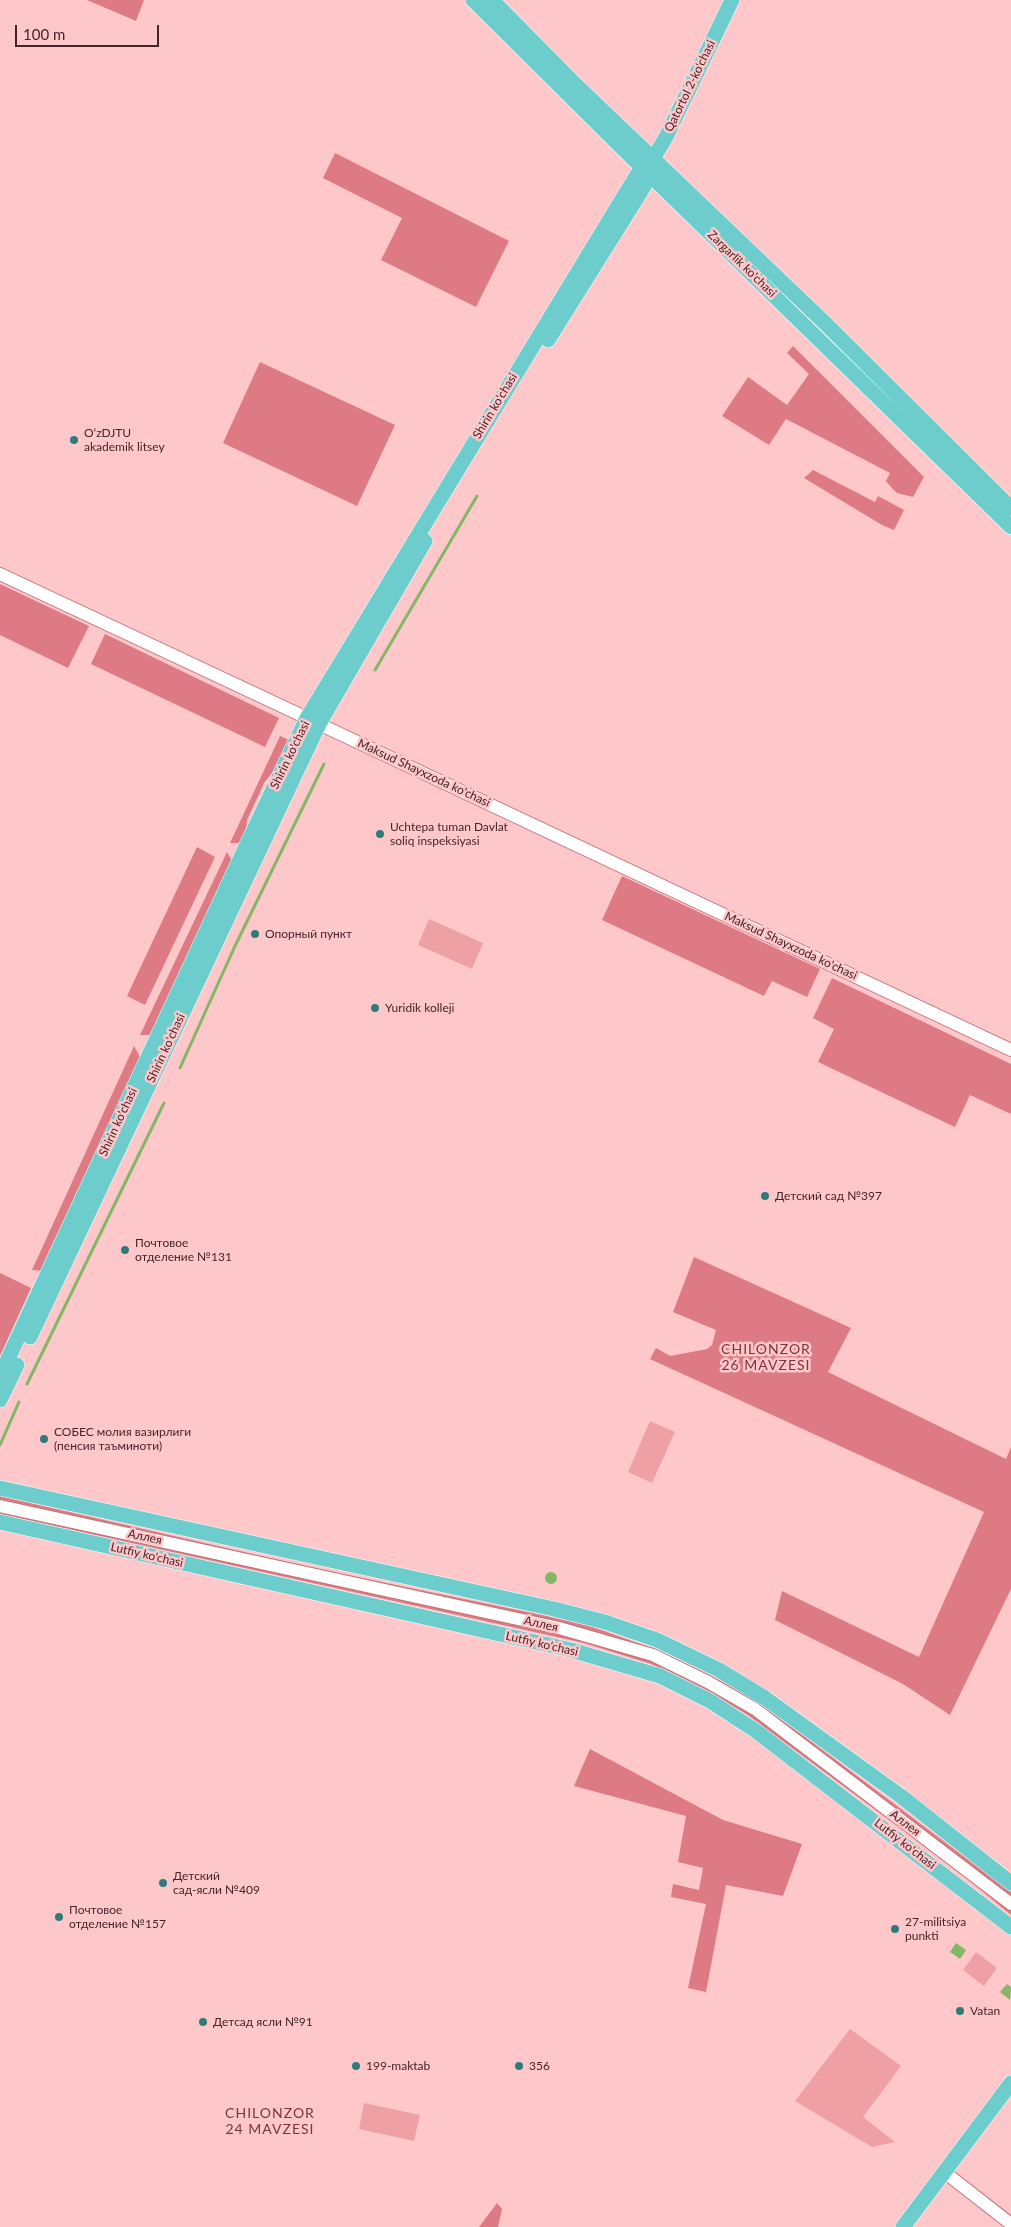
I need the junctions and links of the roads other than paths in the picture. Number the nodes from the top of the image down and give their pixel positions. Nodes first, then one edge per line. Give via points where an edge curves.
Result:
1 (473, 0) edge
2 (492, 0) edge
3 (732, 0) edge
4 (648, 167) junction
5 (1011, 508) edge
6 (1011, 527) edge
7 (0, 574) edge
8 (313, 721) junction
9 (1011, 1050) edge
10 (70, 1239) junction
11 (0, 1376) edge
12 (0, 1400) edge
13 (0, 1488) edge
14 (0, 1506) edge
15 (0, 1522) edge
16 (1011, 1883) edge
17 (1011, 1904) edge
18 (1011, 1927) edge
19 (1011, 2083) edge
20 (1011, 2100) edge
21 (952, 2178) junction
22 (1011, 2224) edge
23 (903, 2227) edge
24 (914, 2227) edge

1 - 4 main road, Zargarlik ko'chasi
2 - 4 main road, Zargarlik ko'chasi via 575,84
3 - 4 main road, Qatortol 2-ko'chasi via 678,114
4 - 5 main road, Zargarlik ko'chasi via 827,325
4 - 6 main road, Zargarlik ko'chasi
4 - 8 main road, Shirin ko'chasi
7 - 8 street, Maksud Shayxzoda ko'chasi
8 - 9 street, Maksud Shayxzoda ko'chasi
8 - 10 main road, Shirin ko'chasi
10 - 11 main road, Shirin ko'chasi
10 - 12 main road
13 - 16 main road via 554,1609 616,1625 656,1640 719,1670 765,1698 902,1797
14 - 17 street, Аллея via 559,1628 653,1655 755,1709
15 - 18 main road, Lutfiy ko'chasi via 571,1650 660,1676 710,1701 756,1732
19 - 23 main road
20 - 21 main road
21 - 22 street
21 - 24 main road

